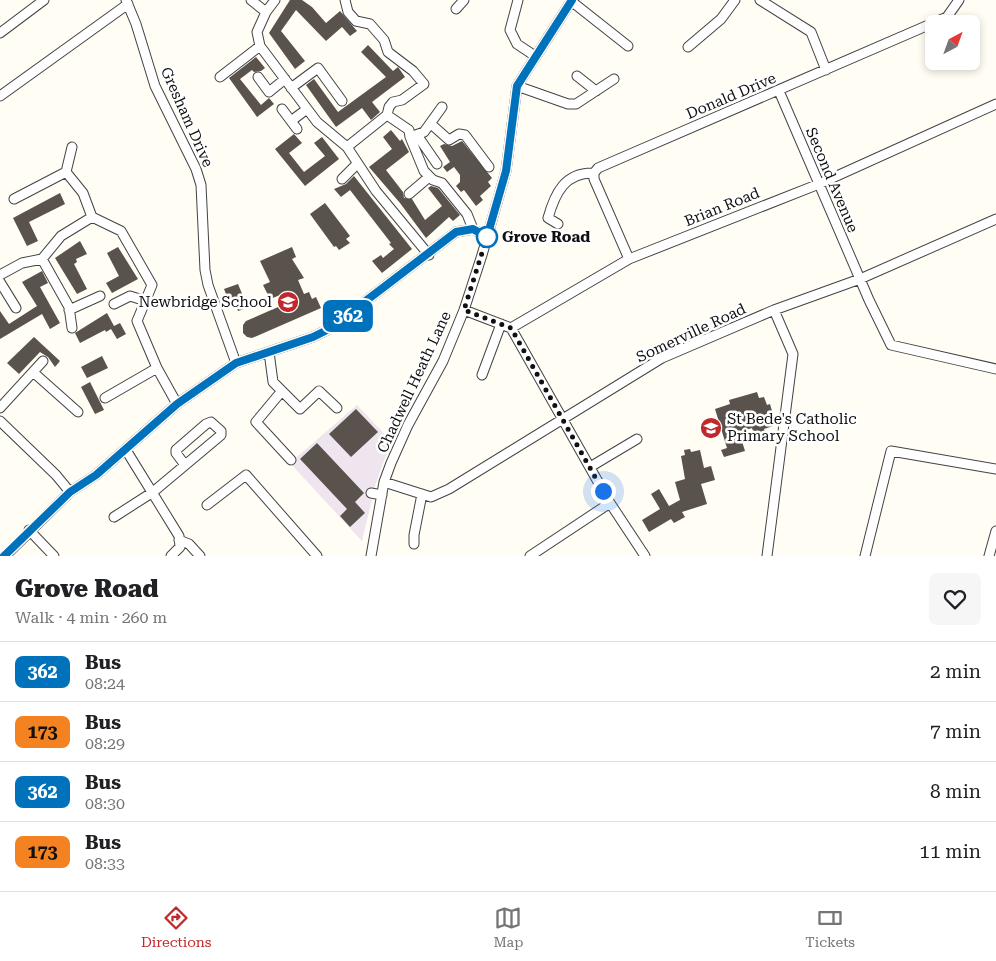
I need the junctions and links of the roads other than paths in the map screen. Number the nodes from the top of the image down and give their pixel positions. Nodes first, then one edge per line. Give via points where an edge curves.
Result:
1 (44, 0) edge
2 (251, 0) edge
3 (275, 0) edge
4 (345, 0) edge
5 (518, 0) edge
6 (572, 0) edge
7 (735, 0) edge
8 (760, 0) edge
9 (959, 0) edge
10 (127, 2) edge
11 (266, 12) junction
12 (0, 33) edge
13 (260, 46) junction
14 (628, 46) dead end
15 (688, 47) dead end
16 (535, 56) junction
17 (826, 70) junction
18 (577, 76) dead end
19 (220, 77) dead end
20 (258, 77) dead end
21 (285, 79) junction
22 (614, 79) dead end
23 (517, 86) junction
24 (292, 88) junction
25 (596, 91) junction
26 (779, 91) junction
27 (0, 96) edge
28 (342, 101) dead end
29 (996, 104) edge
30 (442, 107) dead end
31 (282, 109) dead end
32 (307, 109) junction
33 (386, 115) junction
34 (291, 121) junction
35 (430, 124) junction
36 (297, 129) dead end
37 (414, 136) junction
38 (72, 147) dead end
39 (346, 147) junction
40 (437, 164) dead end
41 (356, 165) junction
42 (489, 167) dead end
43 (66, 172) junction
44 (594, 173) junction
45 (429, 177) junction
46 (342, 179) dead end
47 (819, 184) junction
48 (410, 194) dead end
49 (14, 199) dead end
50 (92, 217) junction
51 (996, 219) edge
52 (558, 224) dead end
53 (473, 229) junction
54 (487, 237) junction
55 (429, 255) junction
56 (42, 259) junction
57 (629, 259) junction
58 (0, 275) edge
59 (207, 279) junction
60 (860, 279) junction
61 (0, 282) edge
62 (216, 282) dead end
63 (100, 296) dead end
64 (146, 301) junction
65 (114, 304) dead end
66 (16, 308) dead end
67 (69, 310) junction
68 (464, 310) junction
69 (774, 310) junction
70 (501, 324) junction
71 (72, 328) dead end
72 (511, 328) junction
73 (269, 352) junction
74 (43, 361) dead end
75 (236, 363) junction
76 (995, 367) edge
77 (157, 368) junction
78 (33, 372) junction
79 (482, 375) dead end
80 (282, 392) junction
81 (105, 398) dead end
82 (177, 404) junction
83 (0, 408) edge
84 (337, 408) dead end
85 (78, 412) dead end
86 (562, 418) junction
87 (0, 421) edge
88 (637, 439) dead end
89 (126, 450) junction
90 (291, 460) dead end
91 (186, 464) junction
92 (590, 467) junction
93 (996, 469) edge
94 (384, 482) junction
95 (70, 492) junction
96 (153, 492) junction
97 (371, 493) dead end
98 (422, 494) junction
99 (382, 495) junction
100 (610, 503) junction
101 (207, 505) dead end
102 (114, 517) dead end
103 (29, 530) junction
104 (996, 531) edge
105 (179, 540) junction
106 (414, 544) dead end
107 (643, 555) edge
108 (4, 556) edge
109 (54, 556) edge
110 (171, 556) edge
111 (200, 556) edge
112 (317, 556) edge
113 (371, 556) edge
114 (530, 556) edge
115 (767, 556) edge
116 (865, 556) edge
117 (989, 556) edge

1 - 12 street
2 - 11 street
3 - 11 street
4 - 33 street via 348,12 356,21 370,24 384,40 388,52 414,71 424,84 402,100 393,102
5 - 16 street via 510,23 512,36 517,44
6 - 14 street
6 - 16 street, Chadwell Heath Lane
7 - 15 street via 721,19
8 - 17 street via 811,32
9 - 17 street, Donald Drive via 947,17
10 - 27 street
10 - 59 street, Gresham Drive via 155,86 201,185
11 - 13 street via 257,32
13 - 19 street
13 - 21 street
16 - 23 street, Chadwell Heath Lane
17 - 26 street, Donald Drive
18 - 25 street
20 - 21 street via 269,92
21 - 24 street
22 - 25 street
23 - 25 street via 568,104 576,104
23 - 54 street, Chadwell Heath Lane via 506,171
24 - 28 street via 318,68
24 - 32 street
26 - 44 street, Donald Drive via 598,168
26 - 47 street, Second Avenue
29 - 47 street, Brian Road
30 - 35 street
31 - 34 street
32 - 34 street
32 - 39 street
33 - 37 street via 406,126
33 - 39 street
34 - 36 street
35 - 37 street
35 - 42 street via 449,140 459,134 464,135
37 - 40 street
37 - 45 street via 424,171
38 - 43 street
39 - 41 street
41 - 46 street
41 - 55 street
43 - 49 street
43 - 50 street via 83,193
44 - 52 street, Donald Drive via 582,173 566,182 553,198 548,218
44 - 57 street
45 - 48 street
45 - 53 street via 442,183 467,214
47 - 57 street, Brian Road
47 - 60 street, Second Avenue
50 - 56 street via 61,236
50 - 64 street via 121,231 152,285
51 - 60 street, Somerville Road
53 - 54 street
53 - 55 street via 456,232
54 - 68 street, Chadwell Heath Lane
55 - 73 street via 369,295 329,329
56 - 58 street via 22,263
56 - 67 street
57 - 72 street, Brian Road
59 - 62 street
59 - 75 street, Gresham Drive
60 - 69 street, Somerville Road
60 - 76 street, Second Avenue via 891,345
61 - 66 street
63 - 67 street
64 - 65 street via 130,296
64 - 77 street via 137,321
67 - 71 street
68 - 70 street
68 - 94 street, Chadwell Heath Lane via 443,361 397,448
69 - 86 street, Somerville Road via 662,358
69 - 115 street via 793,354
70 - 72 street
70 - 79 street
72 - 86 street
73 - 75 street
73 - 80 street via 273,382
74 - 78 street
75 - 82 street
77 - 81 street
77 - 82 street
78 - 83 street
78 - 85 street
80 - 84 street via 300,409 319,391
80 - 90 street via 256,422
82 - 89 street
86 - 92 street
86 - 98 street, Somerville Road via 449,489 431,497
87 - 95 street
88 - 92 street
89 - 95 street
89 - 96 street
91 - 91 street via 176,450 206,424 216,425 221,435
91 - 96 street
92 - 100 street
93 - 116 street via 891,451
94 - 98 street, Somerville Road
94 - 99 street, Chadwell Heath Lane
95 - 103 street
96 - 102 street
96 - 105 street
97 - 99 street
98 - 106 street
99 - 113 street, Chadwell Heath Lane
100 - 107 street
100 - 114 street
101 - 112 street via 246,476
103 - 108 street
103 - 109 street
104 - 117 street
105 - 110 street via 180,547
105 - 111 street via 189,544

